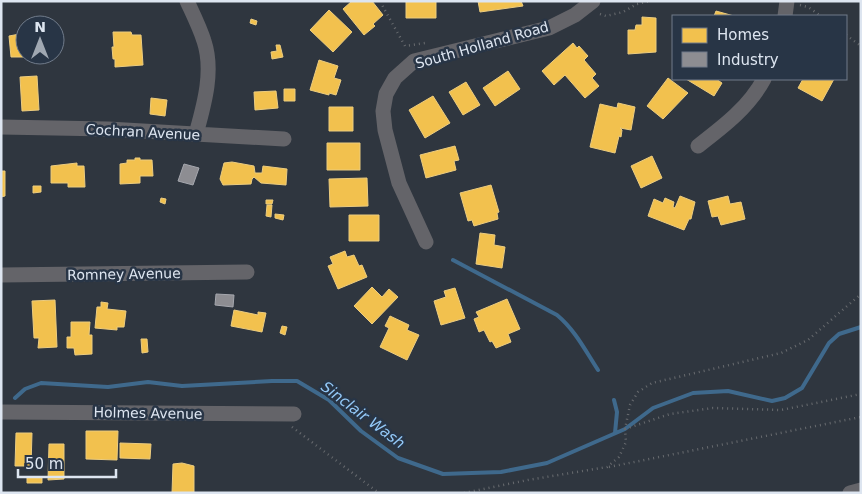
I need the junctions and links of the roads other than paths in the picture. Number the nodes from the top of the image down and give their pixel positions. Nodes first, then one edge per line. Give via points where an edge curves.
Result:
1 (187, 1) edge
2 (593, 1) edge
3 (763, 80) edge
4 (1, 127) edge
5 (196, 134) junction
6 (284, 139) dead end
7 (698, 146) dead end
8 (426, 242) dead end
9 (247, 272) dead end
10 (1, 275) edge
11 (1, 412) edge
12 (294, 414) dead end
13 (861, 490) edge
14 (850, 493) edge

1 - 5 street via 204,42 209,70
2 - 8 street, South Holland Road via 575,15 549,28 414,61 395,78 386,94 383,111 385,130 399,183
3 - 7 street via 756,94 729,122
4 - 5 street, Cochran Avenue
5 - 6 street, Cochran Avenue
9 - 10 street, Romney Avenue
11 - 12 street, Holmes Avenue
13 - 14 street

